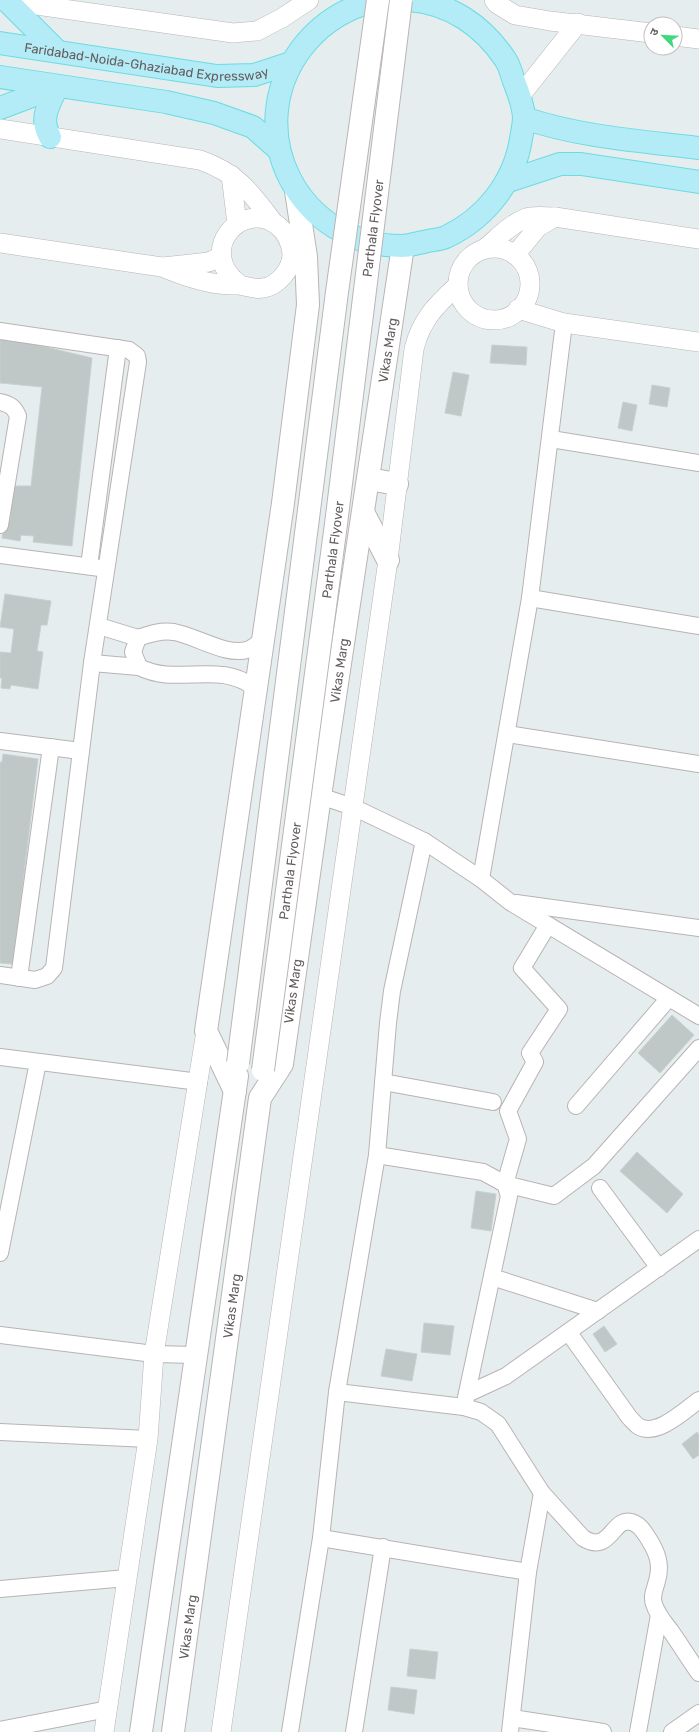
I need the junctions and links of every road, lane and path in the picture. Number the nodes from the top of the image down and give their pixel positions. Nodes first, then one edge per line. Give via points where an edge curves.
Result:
1 (309, 0) edge
2 (378, 0) edge
3 (387, 0) edge
4 (401, 0) edge
5 (410, 0) edge
6 (494, 0) edge
7 (3, 1) edge
8 (450, 5) edge
9 (340, 8) edge
10 (578, 24) junction
11 (643, 32) edge
12 (683, 37) edge
13 (699, 39) edge
14 (0, 43) edge
15 (57, 52) junction
16 (291, 63) junction
17 (0, 77) edge
18 (57, 87) junction
19 (520, 96) junction
20 (0, 108) edge
21 (524, 118) junction
22 (0, 129) edge
23 (50, 137) junction
24 (699, 148) edge
25 (279, 150) junction
26 (231, 175) junction
27 (508, 181) junction
28 (699, 182) edge
29 (298, 201) junction
30 (554, 217) junction
31 (237, 224) junction
32 (277, 225) junction
33 (699, 239) edge
34 (0, 243) edge
35 (403, 246) junction
36 (484, 249) junction
37 (516, 255) junction
38 (221, 256) junction
39 (162, 267) junction
40 (285, 274) junction
41 (240, 285) junction
42 (458, 285) junction
43 (308, 296) junction
44 (518, 309) junction
45 (564, 323) junction
46 (0, 331) edge
47 (699, 342) edge
48 (118, 348) junction
49 (0, 402) edge
50 (551, 439) junction
51 (699, 463) edge
52 (369, 479) junction
53 (397, 484) junction
54 (364, 514) junction
55 (0, 525) edge
56 (0, 555) edge
57 (388, 560) junction
58 (89, 566) junction
59 (108, 569) junction
60 (530, 598) junction
61 (99, 626) junction
62 (699, 626) edge
63 (138, 638) junction
64 (248, 647) junction
65 (92, 663) junction
66 (138, 667) junction
67 (244, 682) junction
68 (507, 734) junction
69 (0, 741) edge
70 (51, 747) junction
71 (81, 751) junction
72 (699, 764) edge
73 (320, 796) junction
74 (353, 807) junction
75 (424, 841) junction
76 (481, 879) junction
77 (510, 902) junction
78 (548, 925) junction
79 (699, 928) edge
80 (0, 975) edge
81 (19, 978) junction
82 (669, 998) junction
83 (699, 1016) edge
84 (206, 1031) junction
85 (699, 1048) edge
86 (0, 1057) edge
87 (38, 1062) junction
88 (199, 1082) junction
89 (383, 1082) junction
90 (235, 1091) junction
91 (260, 1098) junction
92 (493, 1102) dead end
93 (576, 1106) dead end
94 (377, 1155) junction
95 (505, 1184) junction
96 (600, 1188) dead end
97 (699, 1239) edge
98 (0, 1253) edge
99 (659, 1268) junction
100 (492, 1277) junction
101 (598, 1311) junction
102 (569, 1333) junction
103 (0, 1335) edge
104 (154, 1354) junction
105 (196, 1355) junction
106 (337, 1392) junction
107 (466, 1400) junction
108 (699, 1400) edge
109 (0, 1432) edge
110 (148, 1439) junction
111 (542, 1493) junction
112 (321, 1538) junction
113 (383, 1547) junction
114 (528, 1572) junction
115 (128, 1578) junction
116 (0, 1589) edge
117 (659, 1615) junction
118 (699, 1673) edge
119 (108, 1709) junction
120 (699, 1713) edge
121 (511, 1725) edge
122 (0, 1730) edge
123 (104, 1732) edge
124 (141, 1732) edge
125 (173, 1732) edge
126 (221, 1732) edge
127 (290, 1732) edge
128 (354, 1732) edge
129 (603, 1732) edge
130 (638, 1732) edge
131 (672, 1732) edge

1 - 7 street via 257,31 233,33
2 - 90 main road, Parthala Flyover, bridge via 337,292
3 - 9 main road
4 - 91 main road, Parthala Flyover, bridge via 335,532
5 - 8 main road
6 - 10 street via 515,15
7 - 15 main road
8 - 19 main road via 483,31 506,61
9 - 16 main road via 311,36
10 - 11 street
10 - 19 street
12 - 13 street
14 - 15 main road, Faridabad-Noida-Ghaziabad Expressway
15 - 16 main road, Faridabad-Noida-Ghaziabad Expressway via 216,76 254,75
16 - 25 main road via 280,91 276,120
17 - 18 main road
18 - 20 main road
18 - 23 main road via 45,114 44,128
18 - 25 main road via 166,102 214,113 253,127
19 - 21 main road
21 - 24 main road via 587,134
21 - 27 main road via 518,153
22 - 23 street
23 - 26 street via 200,160
25 - 29 main road
26 - 31 street
26 - 32 street via 247,189
27 - 28 main road via 560,164 581,164
27 - 35 main road via 481,214 445,237
29 - 32 street
29 - 35 main road via 342,233 372,243
29 - 43 main road
30 - 33 street
30 - 36 street via 527,218 517,222
30 - 37 street via 538,227
31 - 32 street via 254,218
31 - 38 street via 222,244
32 - 40 street via 287,236 291,246 290,266
34 - 39 street
35 - 52 main road, Vikas Marg
36 - 37 street via 502,249
36 - 42 street via 473,254 465,262 459,273
37 - 44 street via 529,278 529,289
38 - 39 street via 209,262
38 - 41 street via 224,268
39 - 41 street via 183,276 220,284
40 - 41 street via 276,283 264,288 252,289
40 - 43 street
42 - 44 street via 460,296 466,306 486,319 509,316
42 - 53 street via 440,301 418,334
43 - 64 main road via 283,503
44 - 45 street
45 - 47 street
45 - 50 street
46 - 48 street
48 - 58 street
48 - 59 street via 132,352 137,356 138,362
49 - 55 street via 8,403 15,408 18,416
50 - 51 street
50 - 60 street
52 - 53 main road
52 - 54 main road, Vikas Marg
53 - 57 street
54 - 57 main road
54 - 73 main road, Vikas Marg
56 - 58 street
57 - 74 street
58 - 59 street
59 - 61 street
60 - 62 street
60 - 68 street
61 - 63 street
61 - 65 street
63 - 64 street via 154,632 173,632 228,651
63 - 66 street via 133,652
64 - 67 main road
64 - 67 street via 227,657 225,666 228,674
65 - 66 street
65 - 71 street
66 - 67 street via 167,675 224,674
67 - 84 main road
68 - 72 street
68 - 76 street
69 - 70 street
70 - 71 street
70 - 81 street
71 - 81 street via 54,968 47,976 34,980
73 - 74 street
73 - 91 main road, Vikas Marg via 282,1064
74 - 75 street
74 - 126 street
75 - 76 street
75 - 89 street via 392,992
76 - 77 street
77 - 78 street
77 - 79 street
78 - 82 street
78 - 95 street via 522,968 559,1009 530,1052 535,1062 508,1111 518,1139
80 - 81 street
82 - 83 street
82 - 93 street
84 - 88 street
84 - 90 main road
85 - 95 street via 594,1166 554,1196
86 - 87 street
87 - 88 street
87 - 98 street
88 - 104 street
89 - 92 street
89 - 94 street
90 - 105 main road, Vikas Marg
91 - 125 main road, Vikas Marg
94 - 95 street via 483,1172
94 - 106 street
95 - 100 street via 509,1196
96 - 99 street
97 - 99 street
99 - 101 street
100 - 101 street
100 - 107 street
101 - 102 street
102 - 107 street
102 - 108 street via 638,1426 650,1430 663,1426
103 - 104 street
104 - 105 street
104 - 110 street
105 - 124 main road, Vikas Marg
106 - 107 street
106 - 112 street
107 - 111 street via 498,1424
109 - 110 street
110 - 115 street
111 - 114 street
111 - 117 street via 588,1541 600,1543 606,1540 617,1526 625,1522 635,1523 642,1528 656,1550 660,1564 653,1594
112 - 113 street
112 - 127 street
113 - 114 street
113 - 128 street
114 - 121 street
115 - 116 street
115 - 119 street
117 - 118 street
117 - 130 street
119 - 122 street
119 - 123 street
120 - 131 street
121 - 129 street

